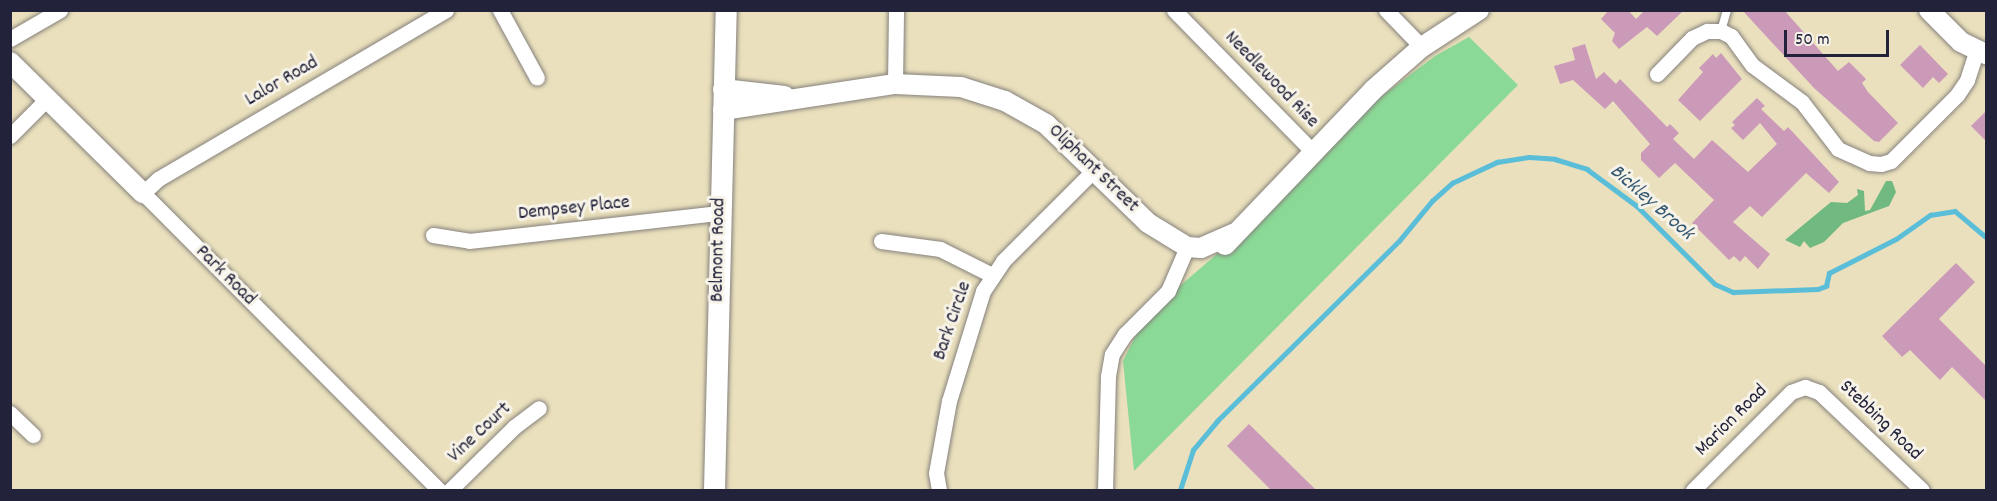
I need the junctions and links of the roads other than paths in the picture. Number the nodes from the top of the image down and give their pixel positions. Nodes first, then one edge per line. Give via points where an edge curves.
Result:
1 (60, 10) edge
2 (446, 10) edge
3 (500, 10) edge
4 (726, 10) edge
5 (896, 10) edge
6 (1174, 10) edge
7 (1386, 10) edge
8 (1479, 10) edge
9 (1727, 10) edge
10 (1929, 10) edge
11 (1721, 31) junction
12 (10, 39) edge
13 (1422, 47) junction
14 (1981, 53) edge
15 (10, 62) edge
16 (1657, 74) dead end
17 (537, 78) dead end
18 (895, 84) junction
19 (723, 89) junction
20 (48, 98) junction
21 (792, 98) junction
22 (723, 110) junction
23 (10, 136) edge
24 (1313, 152) junction
25 (1095, 169) junction
26 (143, 193) junction
27 (719, 213) junction
28 (433, 235) dead end
29 (881, 241) dead end
30 (1185, 253) junction
31 (992, 275) junction
32 (1805, 387) joint
33 (539, 408) dead end
34 (10, 413) edge
35 (33, 435) dead end
36 (439, 490) edge
37 (450, 490) edge
38 (714, 490) edge
39 (939, 490) edge
40 (1105, 490) edge
41 (1693, 490) edge
42 (1922, 490) edge

1 - 12 street
2 - 26 street, Lalor Road via 158,179
3 - 17 street
4 - 19 main road, Belmont Road
5 - 18 street
6 - 24 street, Needlewood Rise
7 - 13 street
8 - 13 street
9 - 11 lane
10 - 14 street
11 - 14 street via 1731,36 1752,65 1802,102 1837,151 1869,163 1891,161 1957,95
11 - 16 street via 1707,31 1692,38
13 - 24 street via 1373,90
15 - 20 street, Park Road
18 - 21 street, Oliphant Street
18 - 25 street, Oliphant Street via 961,87 1005,101 1046,123
19 - 21 street, Oliphant Street
19 - 22 main road, Belmont Road
20 - 23 street
20 - 26 street, Park Road
21 - 22 street, Oliphant Street
22 - 27 main road, Belmont Road
24 - 30 street via 1219,253 1206,259
25 - 30 street, Oliphant Street via 1148,223 1164,249
25 - 31 street, Bark Circle
26 - 36 street, Park Road
27 - 28 street, Dempsey Place via 469,241
27 - 38 main road, Belmont Road
29 - 31 street via 940,249
30 - 40 street via 1168,291 1125,334 1112,354
31 - 39 street, Bark Circle via 983,291 949,401 936,472
32 - 41 street, Marion Road via 1791,392
32 - 42 street, Stebbing Road via 1819,392
33 - 37 street, Vine Court
34 - 35 street

